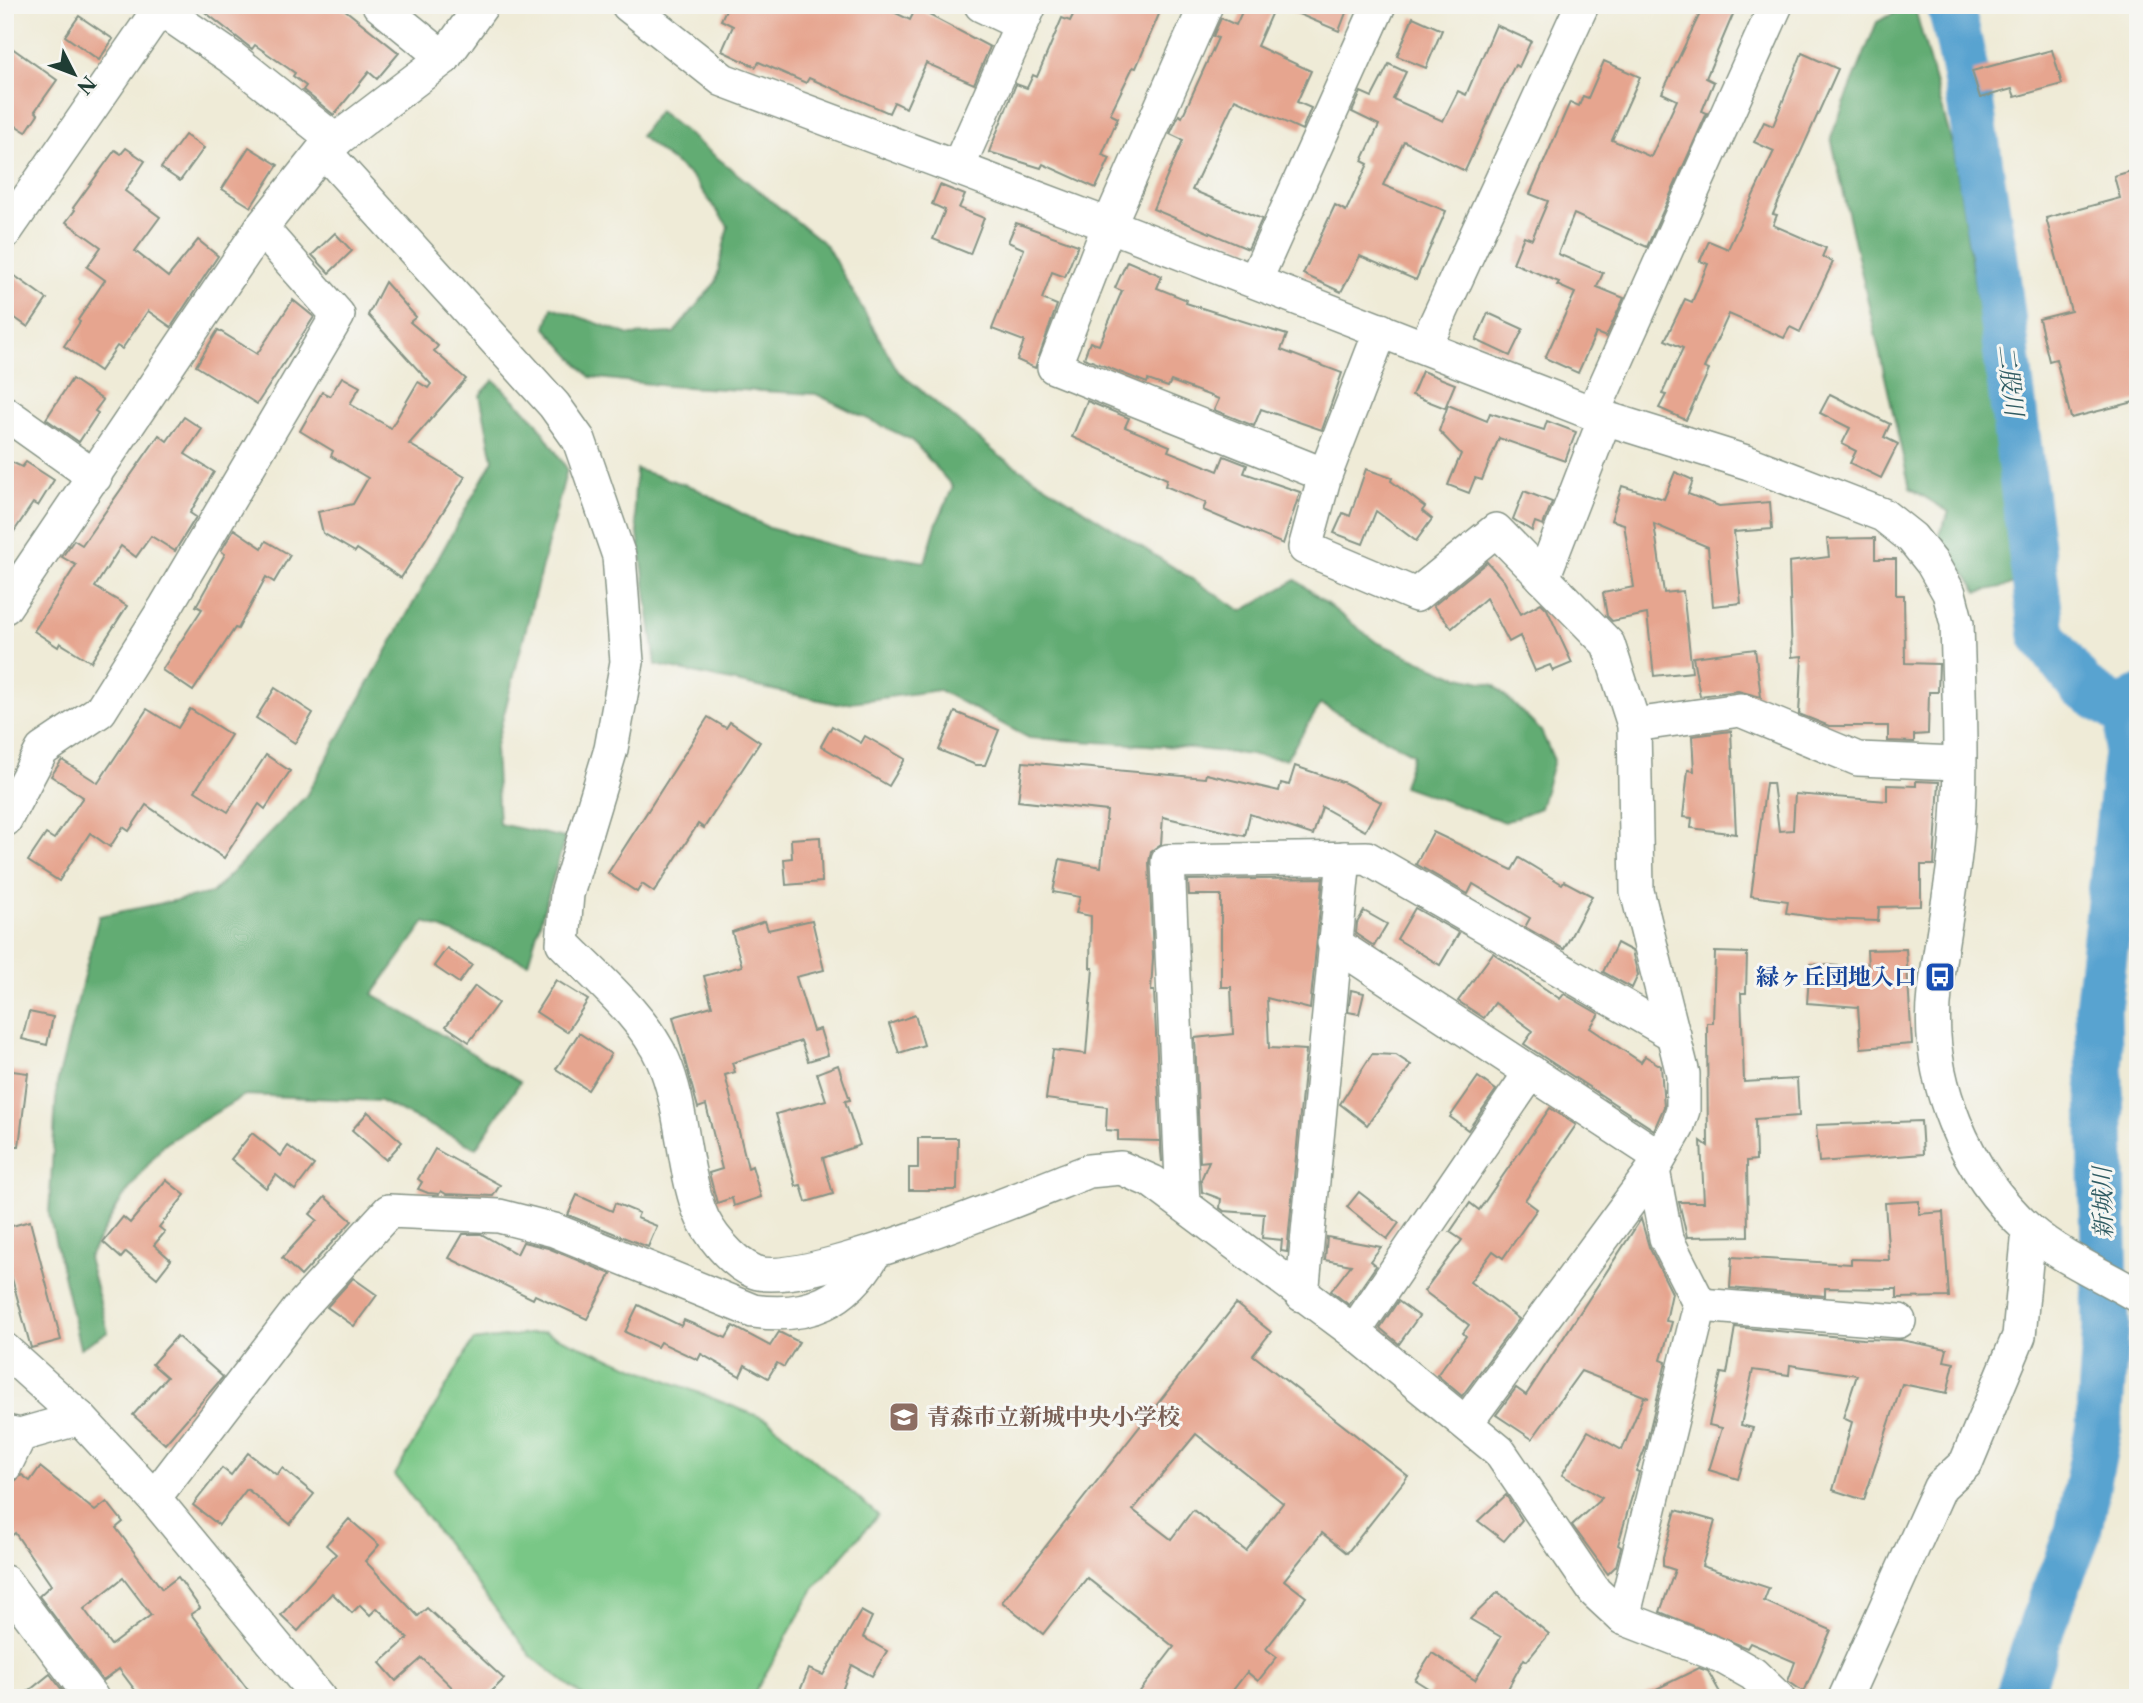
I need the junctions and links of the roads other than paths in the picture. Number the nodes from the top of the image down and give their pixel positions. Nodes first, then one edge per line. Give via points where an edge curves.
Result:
1 (379, 5) edge
2 (482, 5) edge
3 (628, 5) edge
4 (981, 5) edge
5 (1206, 5) edge
6 (1379, 5) edge
7 (1582, 5) edge
8 (1776, 5) edge
9 (158, 6) edge
10 (1025, 14) edge
11 (444, 58) junction
12 (330, 146) junction
13 (958, 167) junction
14 (1109, 225) junction
15 (261, 229) junction
16 (5, 232) edge
17 (1255, 281) junction
18 (1381, 330) junction
19 (1425, 347) junction
20 (5, 414) edge
21 (1599, 415) junction
22 (1325, 475) junction
23 (95, 477) junction
24 (1543, 578) junction
25 (5, 607) edge
26 (1634, 725) junction
27 (1957, 763) junction
28 (5, 820) edge
29 (1344, 858) junction
30 (1334, 943) junction
31 (1674, 1035) junction
32 (1531, 1073) junction
33 (1656, 1164) junction
34 (1183, 1205) junction
35 (2035, 1234) junction
36 (874, 1252) junction
37 (1302, 1295) junction
38 (2138, 1296) edge
39 (1700, 1305) junction
40 (1899, 1321) dead end
41 (1354, 1332) junction
42 (5, 1350) edge
43 (80, 1418) junction
44 (1466, 1423) junction
45 (12, 1434) edge
46 (5, 1466) edge
47 (154, 1499) junction
48 (5, 1582) edge
49 (1623, 1618) junction
50 (92, 1698) edge
51 (319, 1698) edge
52 (1779, 1698) edge
53 (1845, 1698) edge

1 - 11 street
2 - 11 street
3 - 13 street via 723,80
4 - 10 street
5 - 14 street
6 - 17 street
7 - 19 street
8 - 21 street
9 - 12 street via 232,58
9 - 16 street
10 - 13 street
11 - 12 street
12 - 15 street
12 - 36 street via 554,405 579,440 620,556 627,662 611,749 567,894 564,943 650,1035 664,1062 699,1210 714,1240 755,1272 791,1272
13 - 14 street
14 - 17 street
14 - 22 street via 1054,367
15 - 23 street
15 - 28 street via 338,314 181,583 100,711 43,750
17 - 18 street
18 - 19 street
18 - 22 street
19 - 21 street
20 - 23 street
21 - 24 street
21 - 27 street via 1749,463 1883,515 1912,538 1949,593 1957,624
22 - 24 street via 1305,548 1416,595 1496,530
23 - 25 street
24 - 26 street via 1608,644
26 - 27 street via 1740,710 1858,759
26 - 31 street via 1637,891
27 - 35 street via 1956,844 1934,994 1935,1051 1949,1107 1971,1157 1994,1194
29 - 30 street
29 - 31 street via 1367,858
29 - 34 street via 1168,861
30 - 32 street
30 - 37 street
31 - 33 street via 1683,1074 1683,1110
32 - 33 street
32 - 41 street
33 - 39 street via 1666,1238
33 - 44 street
34 - 36 street via 1153,1182 1121,1168 1089,1171
34 - 37 street
35 - 38 street
35 - 53 street via 2019,1336 1966,1463 1941,1487
36 - 47 street via 862,1275 819,1307 783,1315 753,1311 554,1230 499,1216 389,1211 299,1308
37 - 41 street
39 - 40 street
39 - 49 street
41 - 44 street
42 - 43 street
43 - 45 street
43 - 47 street
44 - 49 street via 1499,1451 1595,1592
45 - 46 street
47 - 51 street
48 - 50 street
49 - 52 street via 1721,1656 1753,1674

